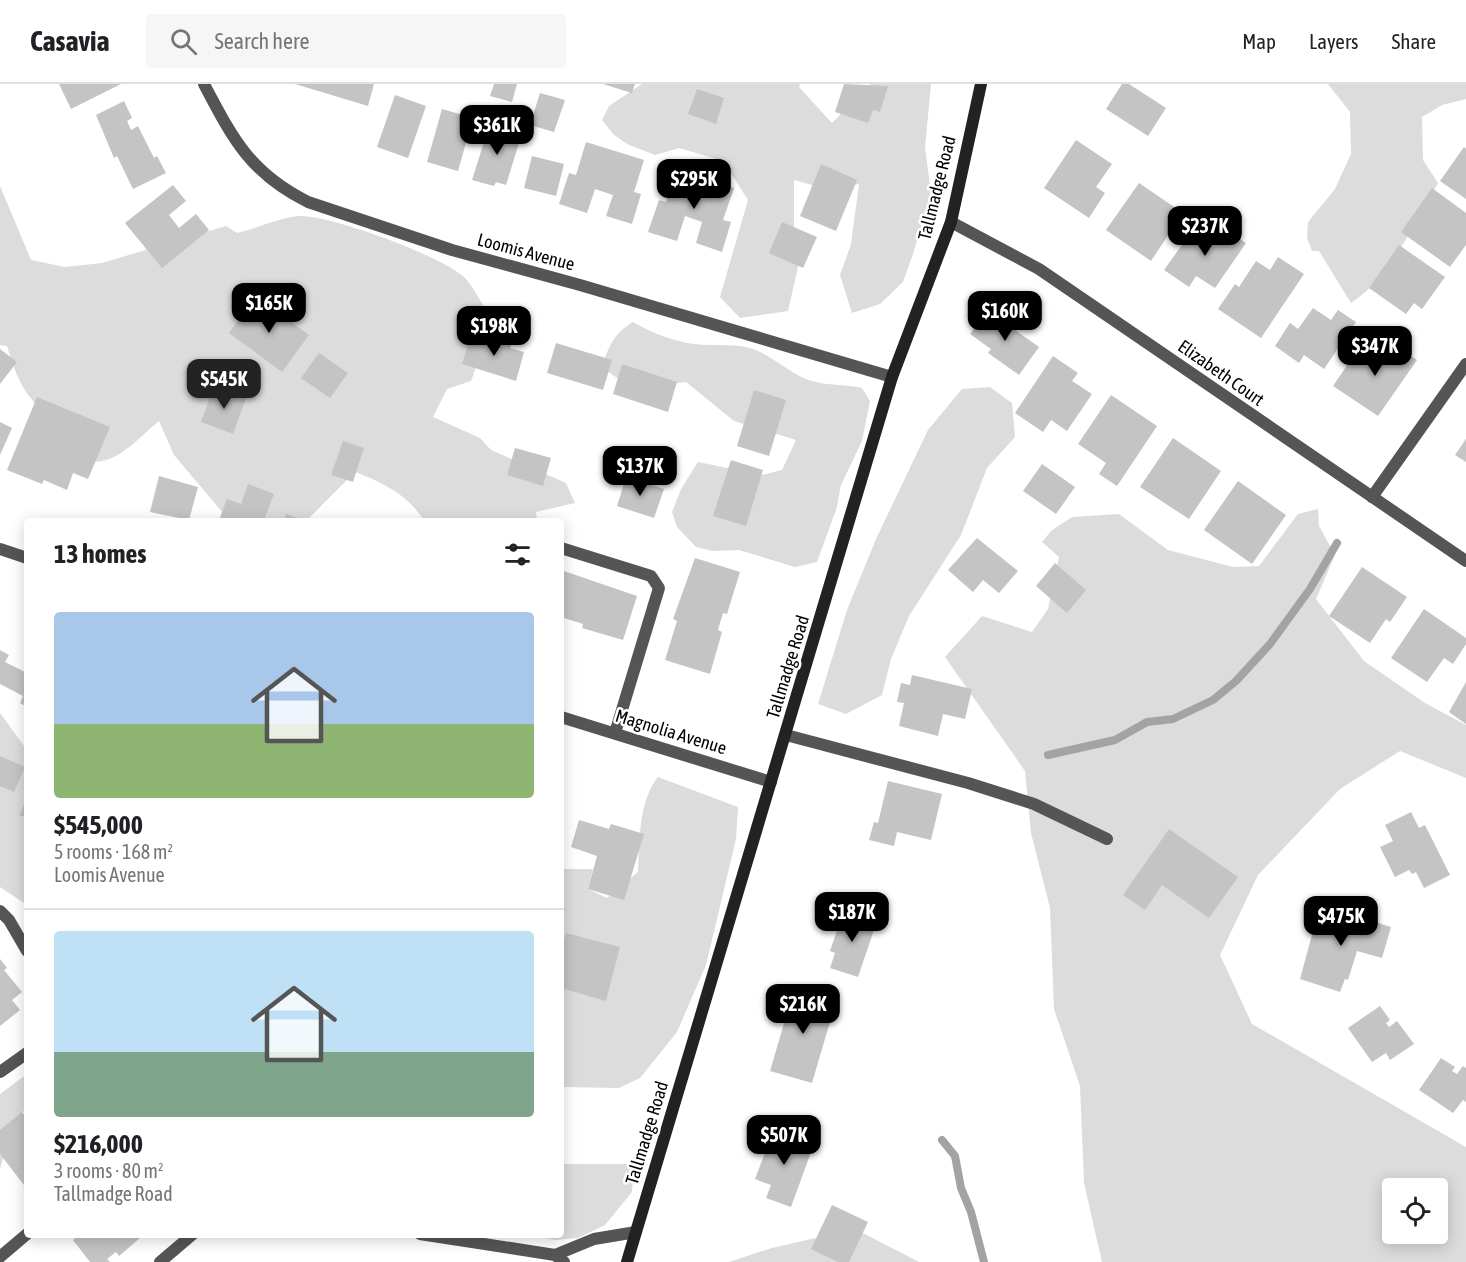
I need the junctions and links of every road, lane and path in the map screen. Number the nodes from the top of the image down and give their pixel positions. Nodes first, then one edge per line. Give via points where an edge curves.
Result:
1 (204, 84) edge
2 (981, 84) edge
3 (951, 222) junction
4 (1466, 364) edge
5 (892, 377) junction
6 (1372, 497) junction
7 (0, 549) edge
8 (564, 549) edge
9 (24, 557) edge
10 (1466, 561) edge
11 (564, 718) edge
12 (615, 733) junction
13 (786, 735) junction
14 (771, 782) junction
15 (1107, 839) dead end
16 (0, 911) edge
17 (24, 946) edge
18 (24, 1055) edge
19 (0, 1072) edge
20 (636, 1232) junction
21 (24, 1237) edge
22 (188, 1238) edge
23 (442, 1238) edge
24 (0, 1257) edge
25 (559, 1259) edge
26 (160, 1262) edge
27 (627, 1262) edge

1 - 5 street, Loomis Avenue via 228,130 253,165 287,192 308,202 452,250
2 - 3 street, Tallmadge Road
3 - 5 street, Tallmadge Road
3 - 6 street, Elizabeth Court via 1036,267
4 - 6 street
5 - 13 street, Tallmadge Road
6 - 10 street, Elizabeth Court
7 - 9 street
8 - 12 street via 651,576 659,588
11 - 12 street, Magnolia Avenue
12 - 14 street, Magnolia Avenue
13 - 14 street, Tallmadge Road
13 - 15 street via 968,783 1023,801
14 - 20 street, Tallmadge Road
16 - 17 street
18 - 19 street
20 - 25 street via 594,1239
20 - 27 street, Tallmadge Road
21 - 24 street
22 - 26 street
23 - 25 street

